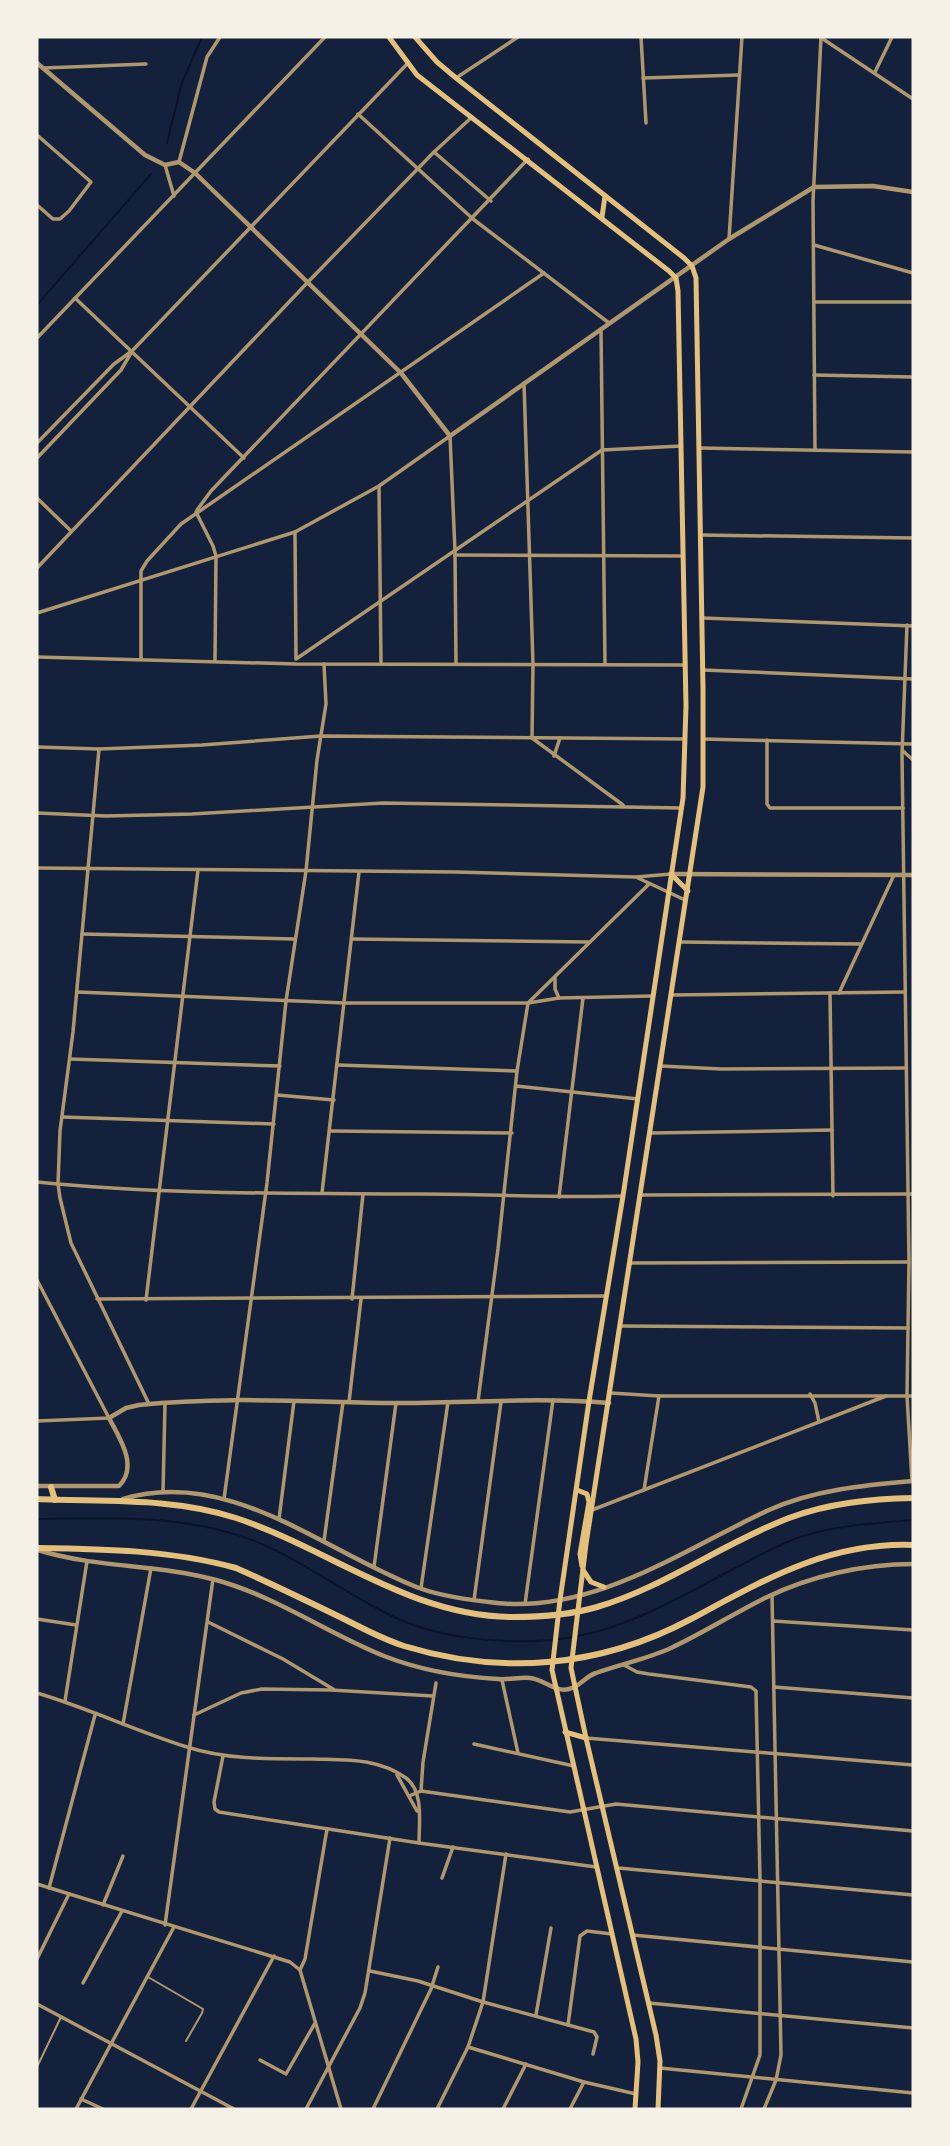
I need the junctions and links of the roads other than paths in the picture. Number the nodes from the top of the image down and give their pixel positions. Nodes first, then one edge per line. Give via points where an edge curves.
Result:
1 (220, 37) edge
2 (325, 37) edge
3 (389, 37) edge
4 (415, 37) edge
5 (518, 37) edge
6 (641, 37) edge
7 (742, 37) edge
8 (821, 37) edge
9 (892, 37) edge
10 (37, 63) edge
11 (408, 63) junction
12 (146, 64) dead end
13 (44, 68) junction
14 (875, 72) junction
15 (740, 75) junction
16 (456, 78) junction
17 (643, 78) junction
18 (913, 99) edge
19 (358, 114) junction
20 (472, 117) junction
21 (646, 123) dead end
22 (37, 135) edge
23 (434, 152) junction
24 (528, 159) junction
25 (179, 162) junction
26 (165, 165) junction
27 (417, 169) junction
28 (195, 173) junction
29 (814, 187) junction
30 (913, 192) edge
31 (174, 196) junction
32 (605, 196) junction
33 (491, 201) junction
34 (37, 205) edge
35 (602, 217) junction
36 (473, 219) junction
37 (250, 227) junction
38 (729, 239) junction
39 (814, 245) junction
40 (692, 266) junction
41 (544, 273) junction
42 (913, 273) edge
43 (676, 278) junction
44 (307, 282) junction
45 (75, 298) junction
46 (814, 302) junction
47 (913, 302) edge
48 (610, 324) junction
49 (601, 330) junction
50 (361, 334) junction
51 (37, 338) edge
52 (132, 351) junction
53 (401, 373) junction
54 (814, 375) junction
55 (913, 377) edge
56 (524, 383) junction
57 (191, 405) junction
58 (450, 436) junction
59 (37, 443) edge
60 (681, 446) junction
61 (699, 448) junction
62 (602, 450) junction
63 (815, 450) junction
64 (913, 452) edge
65 (37, 458) edge
66 (244, 458) junction
67 (379, 486) junction
68 (37, 498) edge
69 (527, 502) junction
70 (196, 512) junction
71 (71, 531) junction
72 (295, 532) junction
73 (701, 535) junction
74 (913, 538) edge
75 (455, 553) junction
76 (605, 555) junction
77 (216, 556) junction
78 (528, 556) junction
79 (683, 556) junction
80 (37, 568) edge
81 (140, 581) junction
82 (379, 602) junction
83 (37, 613) edge
84 (702, 618) junction
85 (907, 625) junction
86 (913, 626) edge
87 (37, 657) edge
88 (141, 659) junction
89 (215, 661) junction
90 (296, 661) junction
91 (380, 662) junction
92 (324, 664) junction
93 (456, 664) junction
94 (533, 664) junction
95 (605, 665) junction
96 (685, 665) junction
97 (703, 670) junction
98 (905, 679) junction
99 (913, 679) edge
100 (321, 736) junction
101 (532, 738) junction
102 (560, 738) junction
103 (685, 739) junction
104 (703, 739) junction
105 (766, 740) junction
106 (903, 743) junction
107 (913, 744) edge
108 (37, 747) edge
109 (99, 749) junction
110 (902, 751) junction
111 (554, 756) junction
112 (913, 760) edge
113 (311, 806) junction
114 (625, 806) junction
115 (682, 808) junction
116 (903, 808) junction
117 (37, 813) edge
118 (93, 815) junction
119 (37, 868) edge
120 (88, 868) junction
121 (198, 870) junction
122 (306, 871) junction
123 (359, 871) junction
124 (671, 874) junction
125 (690, 874) junction
126 (894, 875) junction
127 (904, 875) junction
128 (913, 875) edge
129 (636, 877) junction
130 (649, 884) junction
131 (688, 891) junction
132 (669, 894) junction
133 (686, 901) junction
134 (82, 934) junction
135 (189, 937) junction
136 (294, 939) junction
137 (352, 939) junction
138 (589, 942) junction
139 (680, 942) junction
140 (861, 944) junction
141 (555, 975) junction
142 (76, 992) junction
143 (905, 992) junction
144 (830, 994) junction
145 (838, 994) junction
146 (672, 995) junction
147 (653, 996) junction
148 (183, 997) junction
149 (559, 998) junction
150 (583, 998) junction
151 (286, 1002) junction
152 (345, 1003) junction
153 (528, 1003) junction
154 (70, 1059) junction
155 (175, 1063) junction
156 (338, 1065) junction
157 (280, 1066) junction
158 (661, 1066) junction
159 (831, 1068) junction
160 (906, 1068) junction
161 (517, 1071) junction
162 (516, 1086) junction
163 (572, 1092) junction
164 (277, 1095) junction
165 (638, 1099) junction
166 (334, 1100) junction
167 (62, 1117) junction
168 (168, 1121) junction
169 (274, 1124) junction
170 (832, 1130) junction
171 (331, 1131) junction
172 (512, 1133) junction
173 (651, 1133) junction
174 (37, 1182) edge
175 (58, 1184) junction
176 (159, 1191) junction
177 (266, 1192) junction
178 (322, 1193) junction
179 (363, 1194) junction
180 (911, 1194) edge
181 (641, 1195) junction
182 (504, 1196) junction
183 (623, 1196) junction
184 (833, 1196) junction
185 (559, 1198) junction
186 (909, 1262) junction
187 (631, 1263) junction
188 (37, 1280) edge
189 (607, 1296) junction
190 (492, 1297) junction
191 (352, 1298) junction
192 (97, 1299) junction
193 (252, 1299) junction
194 (360, 1299) junction
195 (146, 1300) junction
196 (621, 1326) junction
197 (908, 1328) junction
198 (611, 1393) junction
199 (810, 1394) junction
200 (659, 1396) junction
201 (886, 1396) junction
202 (907, 1396) junction
203 (913, 1396) edge
204 (553, 1400) junction
205 (238, 1401) junction
206 (294, 1401) junction
207 (478, 1401) junction
208 (589, 1401) junction
209 (346, 1402) junction
210 (448, 1402) junction
211 (501, 1402) junction
212 (396, 1403) junction
213 (609, 1403) junction
214 (149, 1404) junction
215 (165, 1404) junction
216 (109, 1418) junction
217 (37, 1421) edge
218 (819, 1422) junction
219 (912, 1481) edge
220 (37, 1486) edge
221 (51, 1487) junction
222 (577, 1490) junction
223 (644, 1490) junction
224 (163, 1492) junction
225 (913, 1498) edge
226 (37, 1499) edge
227 (223, 1499) junction
228 (55, 1500) junction
229 (121, 1500) junction
230 (592, 1510) junction
231 (279, 1519) junction
232 (324, 1541) junction
233 (913, 1545) edge
234 (37, 1549) edge
235 (87, 1559) junction
236 (913, 1564) edge
237 (374, 1566) junction
238 (151, 1568) junction
239 (583, 1570) junction
240 (213, 1579) junction
241 (604, 1587) junction
242 (421, 1588) junction
243 (580, 1594) junction
244 (772, 1595) junction
245 (474, 1600) junction
246 (560, 1600) junction
247 (525, 1604) junction
248 (37, 1619) edge
249 (773, 1621) junction
250 (207, 1622) junction
251 (76, 1625) junction
252 (913, 1630) edge
253 (624, 1665) junction
254 (502, 1679) junction
255 (436, 1683) dead end
256 (575, 1687) junction
257 (774, 1687) junction
258 (556, 1688) junction
259 (335, 1690) junction
260 (37, 1693) edge
261 (433, 1696) junction
262 (913, 1698) edge
263 (65, 1701) junction
264 (96, 1715) junction
265 (194, 1715) junction
266 (123, 1724) junction
267 (565, 1732) junction
268 (586, 1738) junction
269 (474, 1744) dead end
270 (188, 1748) junction
271 (757, 1751) junction
272 (518, 1753) junction
273 (775, 1753) junction
274 (223, 1755) junction
275 (913, 1765) edge
276 (573, 1766) junction
277 (396, 1773) junction
278 (419, 1792) junction
279 (409, 1796) junction
280 (602, 1805) junction
281 (581, 1809) junction
282 (418, 1811) junction
283 (758, 1816) junction
284 (777, 1818) junction
285 (327, 1829) junction
286 (913, 1831) edge
287 (390, 1838) junction
288 (419, 1843) junction
289 (453, 1847) junction
290 (506, 1854) junction
291 (123, 1856) dead end
292 (598, 1867) junction
293 (618, 1868) junction
294 (442, 1878) dead end
295 (760, 1880) junction
296 (778, 1882) junction
297 (37, 1884) edge
298 (49, 1888) junction
299 (69, 1894) junction
300 (913, 1895) edge
301 (103, 1905) junction
302 (122, 1910) junction
303 (165, 1925) junction
304 (174, 1927) junction
305 (551, 1928) dead end
306 (614, 1935) junction
307 (634, 1935) junction
308 (759, 1948) junction
309 (779, 1950) junction
310 (274, 1956) junction
311 (37, 1959) edge
312 (913, 1962) edge
313 (438, 1967) dead end
314 (300, 1970) junction
315 (370, 1971) junction
316 (147, 1977) junction
317 (83, 1983) dead end
318 (432, 1985) junction
319 (483, 2002) junction
320 (649, 2003) junction
321 (37, 2004) edge
322 (761, 2013) junction
323 (536, 2015) junction
324 (780, 2015) junction
325 (62, 2017) junction
326 (315, 2023) junction
327 (568, 2025) junction
328 (913, 2028) edge
329 (186, 2041) dead end
330 (111, 2044) junction
331 (468, 2047) junction
332 (593, 2054) dead end
333 (260, 2060) dead end
334 (526, 2064) junction
335 (37, 2067) edge
336 (328, 2067) junction
337 (660, 2068) junction
338 (753, 2078) junction
339 (776, 2080) junction
340 (584, 2082) junction
341 (201, 2092) junction
342 (913, 2093) edge
343 (636, 2094) junction
344 (81, 2099) junction
345 (75, 2109) edge
346 (103, 2109) edge
347 (191, 2109) edge
348 (234, 2109) edge
349 (306, 2109) edge
350 (341, 2109) edge
351 (373, 2109) edge
352 (437, 2109) edge
353 (503, 2109) edge
354 (570, 2109) edge
355 (635, 2109) edge
356 (659, 2109) edge
357 (741, 2109) edge
358 (764, 2109) edge

1 - 25 street via 207,57
2 - 28 street
3 - 11 main road
4 - 16 main road
5 - 16 street
6 - 17 street
7 - 15 street
8 - 14 street
8 - 29 street
9 - 14 street
10 - 13 street
11 - 19 street
11 - 20 main road
12 - 13 street
13 - 26 street via 145,155
14 - 18 street
15 - 17 street
15 - 38 street
16 - 32 main road
17 - 21 street
19 - 27 street
19 - 37 street
20 - 23 street
20 - 24 main road
22 - 34 street via 90,179 90,185 60,219
23 - 27 street
23 - 33 street
24 - 33 street
24 - 35 main road
25 - 26 street
25 - 28 street
26 - 31 street
27 - 36 street
27 - 44 street
28 - 31 street
28 - 37 street
29 - 30 street via 873,186
29 - 38 street
29 - 39 street
31 - 45 street
32 - 35 main road
32 - 40 main road
33 - 36 street
35 - 43 main road
36 - 41 street
36 - 50 street
37 - 44 street
37 - 52 street
38 - 40 street
39 - 42 street
39 - 46 street
40 - 43 street
40 - 61 main road
41 - 48 street
41 - 53 street
43 - 48 street
43 - 60 main road
44 - 50 street
44 - 57 street
45 - 51 street
45 - 52 street
46 - 47 street
46 - 54 street
48 - 49 street
49 - 56 street
49 - 62 street
50 - 53 street
50 - 66 street
52 - 57 street
52 - 59 street
52 - 65 street via 121,370
53 - 58 street
53 - 70 street
54 - 55 street
54 - 63 street
56 - 58 street
56 - 69 street
57 - 66 street
57 - 71 street
58 - 67 street
58 - 75 street
60 - 62 street
60 - 79 main road
61 - 63 street
61 - 73 main road
62 - 69 street
62 - 76 street
63 - 64 street
66 - 70 street
67 - 72 street
67 - 82 street
68 - 71 street
69 - 75 street
69 - 78 street
70 - 77 street
70 - 81 street via 147,561
71 - 80 street
72 - 77 street
72 - 90 street
73 - 74 street
73 - 84 main road
75 - 78 street
75 - 82 street
75 - 93 street
76 - 78 street
76 - 79 street
76 - 95 street
77 - 81 street
77 - 89 street
78 - 94 street
79 - 96 main road
81 - 83 street
81 - 88 street
82 - 90 street
82 - 91 street
84 - 85 street
84 - 97 main road
85 - 86 street
85 - 98 street
87 - 88 street
88 - 89 street
89 - 90 street
90 - 92 street
91 - 92 street
91 - 93 street
92 - 100 street via 326,704
93 - 94 street
94 - 95 street
94 - 101 street
95 - 96 street
96 - 103 main road
97 - 98 street
97 - 104 main road
98 - 99 street
98 - 106 street
100 - 101 street
100 - 109 street
100 - 113 street
101 - 102 street
101 - 111 street
102 - 103 street
102 - 111 street
103 - 115 main road
104 - 105 street
104 - 125 main road via 703,786
105 - 106 street
105 - 116 street via 770,808
106 - 107 street
106 - 110 street
108 - 109 street
109 - 118 street
110 - 112 street
110 - 116 street
111 - 114 street
113 - 114 street
113 - 118 street
113 - 122 street
114 - 115 street
115 - 124 main road
116 - 127 street
117 - 118 street
118 - 120 street
119 - 120 street
120 - 121 street
120 - 134 street
121 - 122 street
121 - 135 street
122 - 123 street
122 - 136 street
123 - 129 street
123 - 137 street
124 - 125 street
124 - 129 street
124 - 131 main road
124 - 132 main road
125 - 126 street
125 - 131 main road
126 - 127 street
126 - 140 street
127 - 128 street
127 - 143 street
129 - 130 street
130 - 132 street
130 - 138 street
131 - 133 main road
132 - 133 street
132 - 147 main road
133 - 139 main road
134 - 135 street
134 - 142 street
135 - 136 street
135 - 148 street
136 - 151 street
137 - 138 street
137 - 152 street
138 - 141 street
139 - 140 street
139 - 146 main road
140 - 145 street
141 - 149 street
141 - 153 street
142 - 148 street
142 - 154 street
143 - 145 street
143 - 160 street
144 - 145 street
144 - 146 street
144 - 159 street
146 - 158 main road
147 - 150 street
147 - 165 main road
148 - 151 street
148 - 155 street
149 - 150 street
149 - 153 street
150 - 163 street
151 - 152 street
151 - 157 street
152 - 153 street
152 - 156 street
153 - 161 street
154 - 155 street
154 - 167 street
155 - 157 street
155 - 168 street
156 - 161 street
156 - 166 street
157 - 164 street
158 - 159 street
158 - 173 main road
159 - 160 street
159 - 170 street
160 - 180 street
161 - 162 street
162 - 163 street
162 - 172 street
163 - 165 street
163 - 185 street
164 - 166 street
164 - 169 street
165 - 183 main road
166 - 171 street
167 - 168 street
167 - 175 street
168 - 169 street
168 - 176 street
169 - 177 street
170 - 173 street
170 - 184 street
171 - 172 street
171 - 178 street
172 - 182 street
173 - 181 main road
174 - 175 street
175 - 176 street
175 - 192 street via 71,1243
176 - 177 street
176 - 195 street
177 - 178 street
177 - 193 street
178 - 179 street
179 - 182 street
179 - 191 street
180 - 184 street
180 - 186 street
181 - 184 street
181 - 187 main road
182 - 185 street
182 - 190 street
183 - 185 street
183 - 189 main road
186 - 187 street
186 - 197 street
187 - 196 main road
188 - 216 street
189 - 190 street
189 - 208 main road
190 - 194 street
190 - 207 street
191 - 193 street
191 - 194 street
192 - 195 street
192 - 214 street
193 - 195 street
193 - 205 street
194 - 209 street
196 - 197 street
196 - 198 main road
197 - 202 street
198 - 200 street
198 - 213 main road
199 - 200 street
199 - 201 street
199 - 218 street
200 - 223 street
201 - 202 street
201 - 218 street
202 - 203 street
202 - 219 street
204 - 208 street
204 - 211 street
204 - 247 street
205 - 206 street
205 - 215 street
205 - 227 street
206 - 209 street
206 - 231 street
207 - 210 street
207 - 211 street
208 - 213 street
208 - 222 main road
209 - 212 street
209 - 232 street
210 - 212 street
210 - 242 street
211 - 245 street
212 - 237 street
213 - 230 main road
214 - 215 street
214 - 216 street via 126,1408
215 - 224 street
216 - 217 street
216 - 221 street via 127,1455 126,1475 119,1486
218 - 223 street
219 - 241 street via 834,1491 770,1509 675,1558
220 - 221 street
221 - 228 highway
222 - 239 main road via 587,1494 589,1502 580,1554
222 - 246 main road
223 - 230 street
224 - 227 street
224 - 229 street
225 - 229 highway via 857,1501 790,1517 629,1596 573,1613 539,1617 477,1614 431,1605 233,1517 184,1506
226 - 228 highway
227 - 231 street
228 - 229 highway
230 - 239 main road
231 - 232 street
232 - 237 street
233 - 234 highway via 873,1546 814,1559 644,1641 549,1664 523,1665 437,1654 378,1636 236,1568 213,1562 117,1550
234 - 235 street
235 - 238 street
235 - 251 street
236 - 244 street via 840,1572
237 - 242 street
238 - 240 street
238 - 266 street
239 - 241 main road via 591,1581
239 - 243 main road
240 - 250 street
240 - 254 street via 384,1656 452,1674
241 - 243 street
242 - 245 street
243 - 246 street
243 - 256 main road via 572,1668
244 - 249 street
244 - 253 street via 673,1647
245 - 247 street
246 - 247 street
246 - 258 main road via 552,1670
248 - 251 street
249 - 252 street
249 - 257 street
250 - 259 street
250 - 265 street
251 - 263 street
253 - 256 street via 592,1674
253 - 271 street via 637,1672 754,1687
254 - 258 street via 532,1678
254 - 272 street
255 - 261 street
256 - 258 street
256 - 268 main road
257 - 262 street
257 - 273 street
258 - 267 main road
259 - 261 street
259 - 265 street via 250,1691
260 - 263 street
261 - 278 street
263 - 264 street
264 - 266 street
264 - 298 street
265 - 270 street
266 - 270 street
267 - 268 main road
267 - 276 main road
268 - 271 street
268 - 280 main road
269 - 272 street
270 - 274 street
270 - 303 street
271 - 273 street
271 - 283 street
272 - 276 street
273 - 275 street
273 - 284 street
274 - 277 street via 350,1760 382,1764
274 - 285 street via 216,1811
276 - 281 main road
277 - 278 street
277 - 279 street
278 - 279 street
278 - 281 street via 570,1812
278 - 282 street
279 - 282 street
280 - 281 street
280 - 283 street
280 - 293 main road
281 - 292 main road
282 - 288 street
283 - 284 street
283 - 295 street
284 - 286 street
284 - 296 street
285 - 287 street
285 - 314 street
287 - 288 street
287 - 315 street
288 - 289 street
289 - 290 street
289 - 294 street
290 - 292 street
290 - 319 street
291 - 301 street
292 - 306 main road
293 - 295 street
293 - 307 main road
295 - 296 street
295 - 308 street
296 - 300 street
296 - 309 street
297 - 298 street
298 - 299 street
299 - 301 street
299 - 311 street
301 - 302 street
302 - 303 street
302 - 317 street
303 - 304 street
304 - 310 street
304 - 316 street
305 - 323 street
306 - 327 street via 582,1933
306 - 343 main road via 637,2046
307 - 308 street
307 - 320 main road
308 - 309 street
308 - 322 street
309 - 312 street
309 - 324 street
310 - 314 street
310 - 341 street
313 - 318 street
314 - 326 street
315 - 318 street
315 - 336 street via 360,2008
316 - 329 lane via 202,2008
316 - 330 street
318 - 319 street
318 - 351 street
319 - 323 street
319 - 331 street
320 - 322 street
320 - 337 main road
321 - 325 street
322 - 324 street
322 - 338 street via 760,2055
323 - 327 street
324 - 328 street
324 - 339 street
325 - 330 street
325 - 335 lane
326 - 333 street via 286,2074
326 - 336 street
327 - 332 street via 596,2033
330 - 341 street
330 - 344 street
331 - 334 street
331 - 352 street
334 - 340 street
334 - 353 street
336 - 349 street
336 - 350 street
337 - 338 street
337 - 356 main road
338 - 339 street
338 - 357 street
339 - 342 street
339 - 358 street
340 - 343 street
340 - 354 street
341 - 347 street
341 - 348 street
343 - 355 main road
344 - 345 street
344 - 346 street

